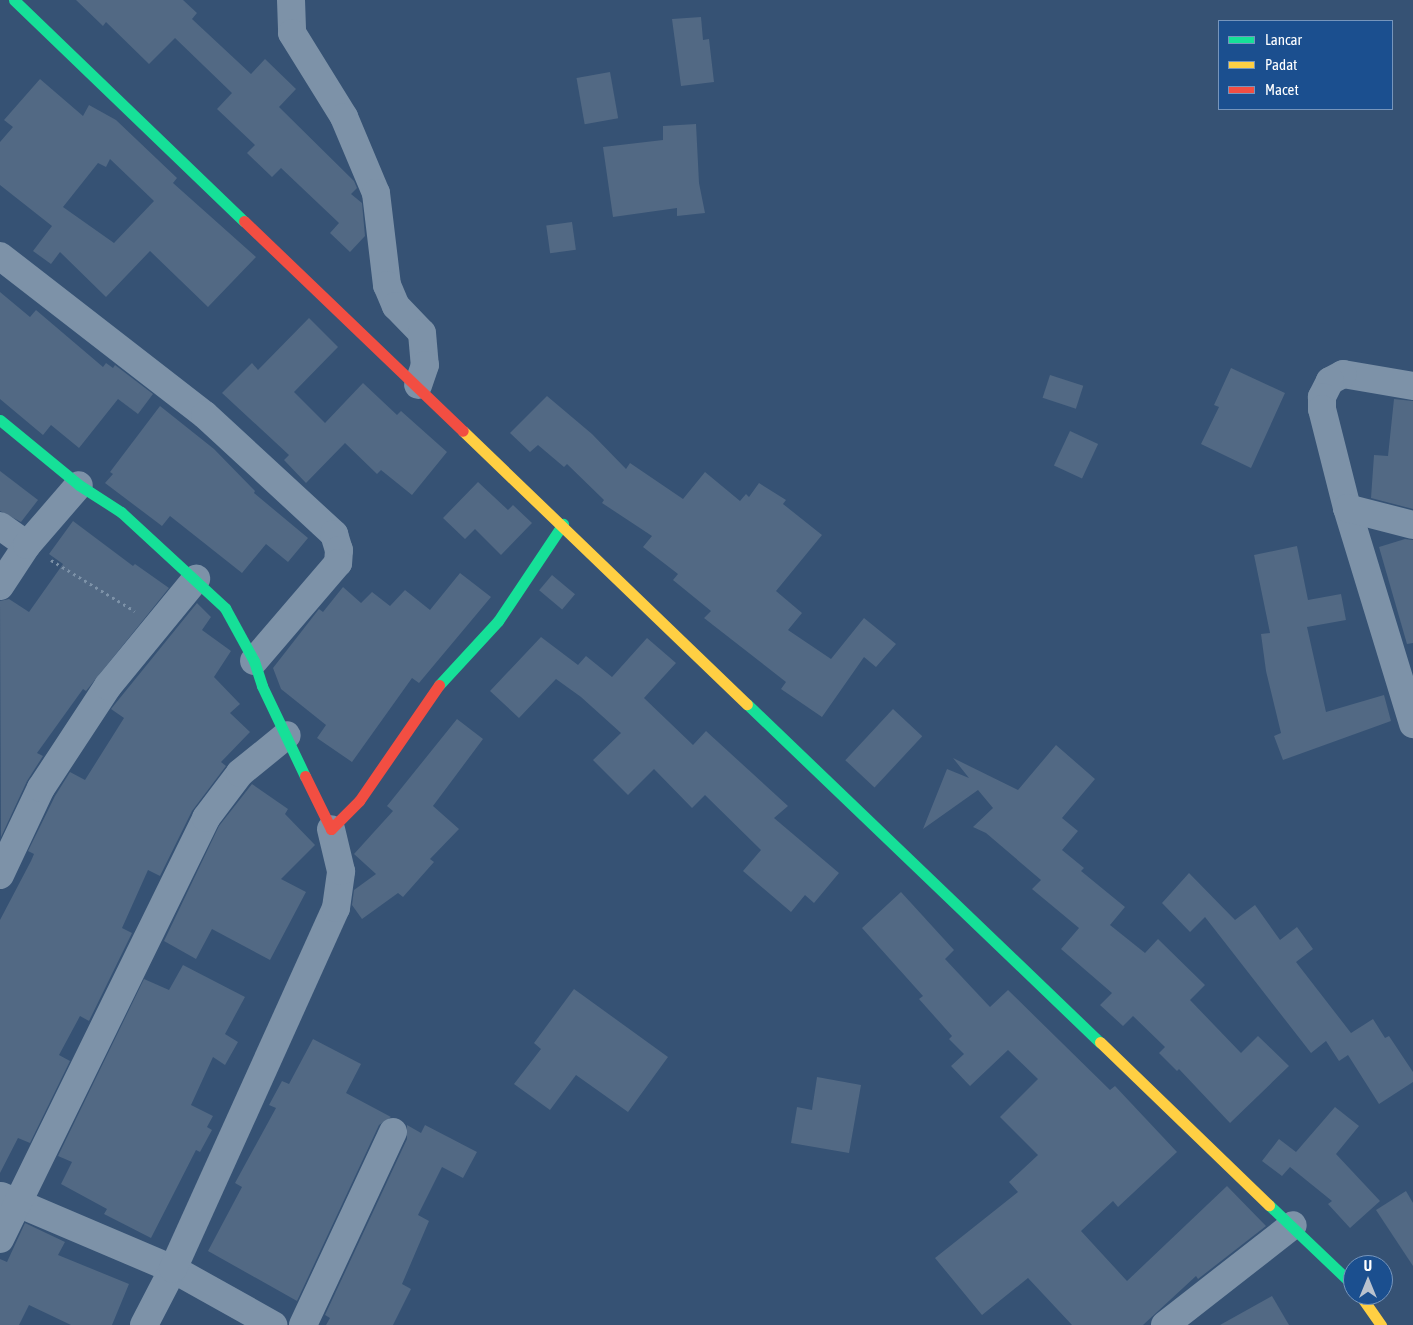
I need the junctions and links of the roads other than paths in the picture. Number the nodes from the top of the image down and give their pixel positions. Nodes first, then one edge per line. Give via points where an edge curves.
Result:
1 (14, 0) edge
2 (291, 0) edge
3 (0, 256) edge
4 (418, 385) junction
5 (1413, 386) edge
6 (0, 420) edge
7 (80, 485) junction
8 (1347, 508) junction
9 (563, 524) junction
10 (1413, 525) edge
11 (0, 526) edge
12 (27, 545) junction
13 (196, 579) junction
14 (0, 586) edge
15 (254, 661) junction
16 (1413, 724) edge
17 (287, 735) junction
18 (331, 829) junction
19 (0, 875) edge
20 (393, 1132) dead end
21 (9, 1200) edge
22 (1293, 1225) junction
23 (0, 1239) edge
24 (173, 1269) junction
25 (1343, 1275) edge
26 (1367, 1305) edge
27 (144, 1325) edge
28 (273, 1325) edge
29 (303, 1325) edge
30 (1165, 1325) edge
31 (1380, 1325) edge

1 - 4 street
2 - 4 street via 292,34 344,117 376,193 388,285 396,306 422,333 425,365
3 - 15 street via 205,415 334,534 339,550 338,563
4 - 9 street
5 - 8 street via 1343,374 1330,381 1322,397 1322,409
6 - 7 street
7 - 12 street
7 - 13 street via 121,512
8 - 10 street
8 - 16 street
9 - 18 street via 498,621 440,684 359,801
9 - 22 street
11 - 12 street
12 - 14 street
13 - 15 street via 225,608
13 - 19 street via 108,686 41,788
15 - 17 street via 262,686
17 - 18 street
17 - 21 street via 240,773 206,818
18 - 24 street via 341,872 336,908
20 - 29 street
21 - 23 street
21 - 24 street
22 - 25 street
22 - 30 street
24 - 27 street
24 - 28 street
26 - 31 street

